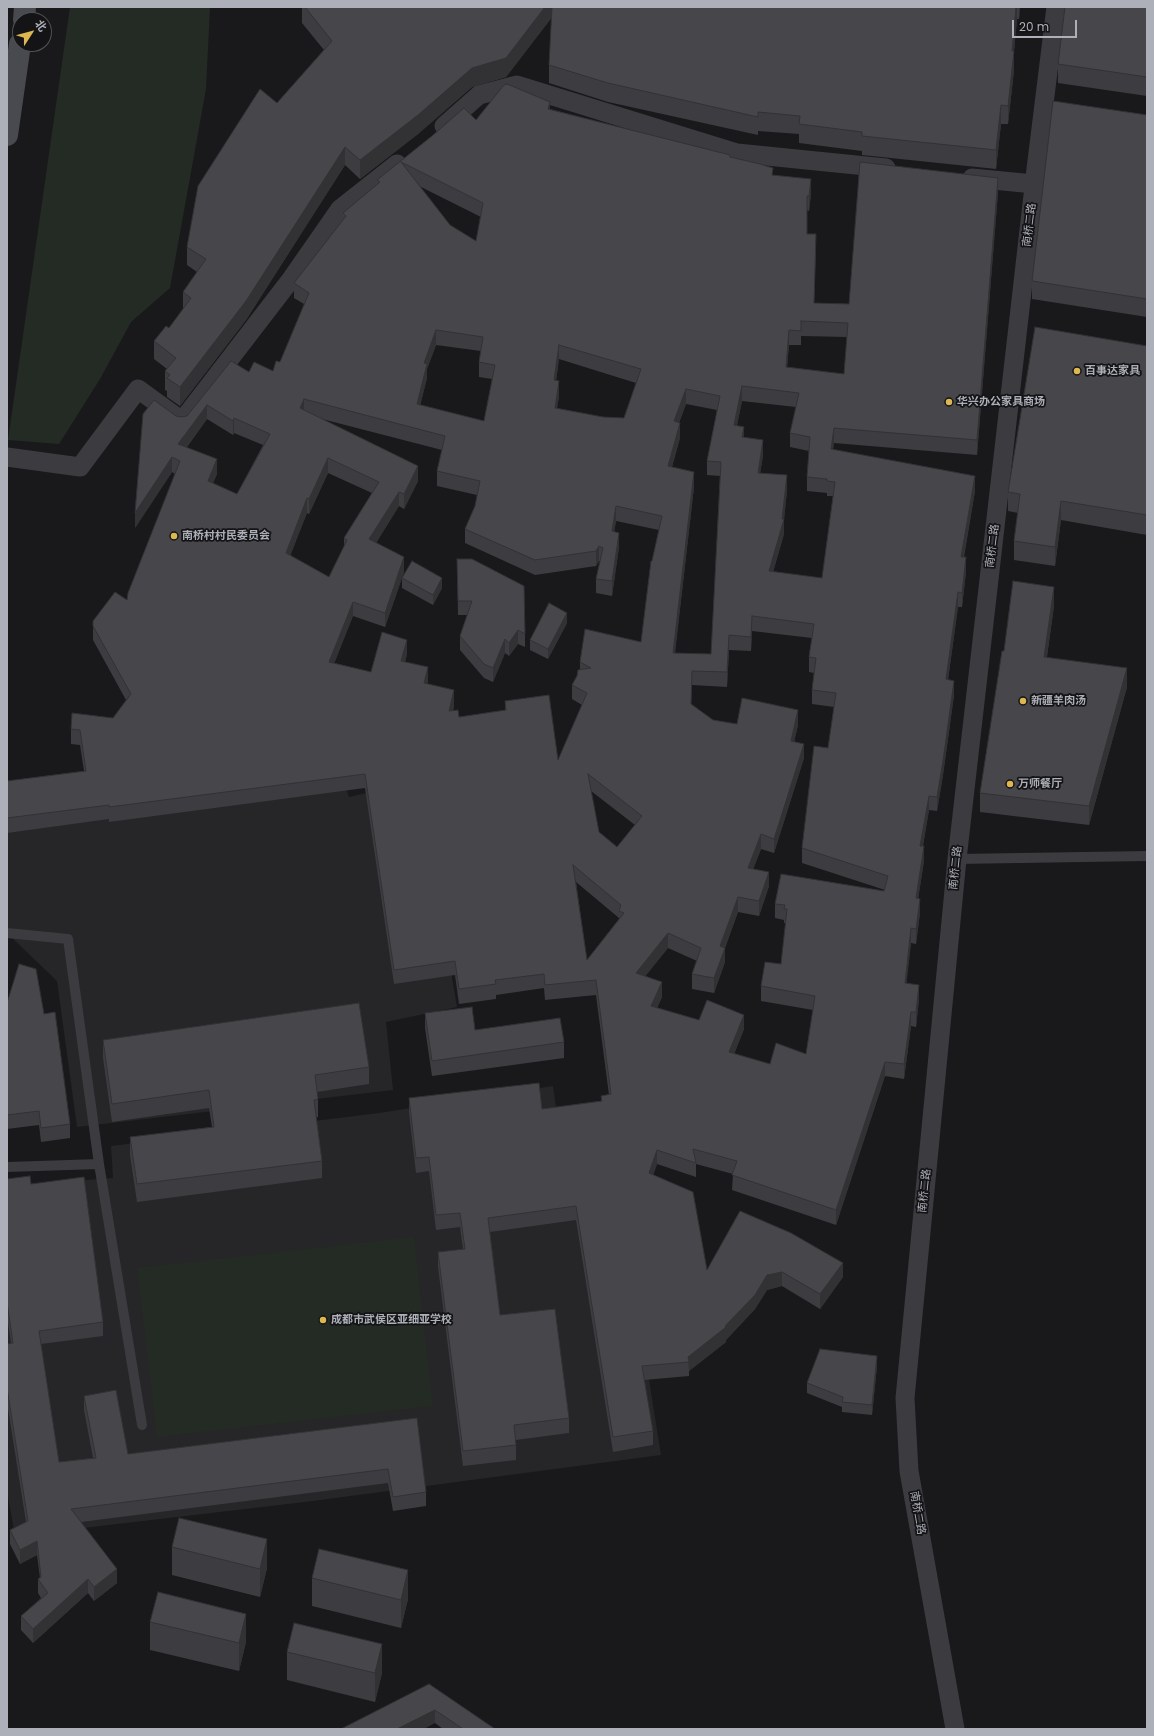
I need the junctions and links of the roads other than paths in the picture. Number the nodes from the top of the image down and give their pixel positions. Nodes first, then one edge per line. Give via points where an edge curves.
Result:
1 (1056, 7) edge
2 (19, 52) edge
3 (7, 135) edge
4 (431, 137) edge
5 (413, 152) edge
6 (902, 170) edge
7 (956, 176) edge
8 (1034, 184) junction
9 (7, 457) edge
10 (1147, 856) edge
11 (957, 859) junction
12 (7, 933) edge
13 (99, 1164) junction
14 (7, 1167) edge
15 (142, 1425) dead end
16 (954, 1729) edge

1 - 8 street, 南桥二路
2 - 3 main road
4 - 6 street via 479,95 517,85 737,153
5 - 9 street via 340,209 292,278 182,421 138,389 80,467
7 - 8 street
8 - 11 street, 南桥二路
10 - 11 lane
11 - 16 street, 南桥二路 via 905,1398 909,1472
12 - 13 lane via 68,939
13 - 14 lane
13 - 15 lane

